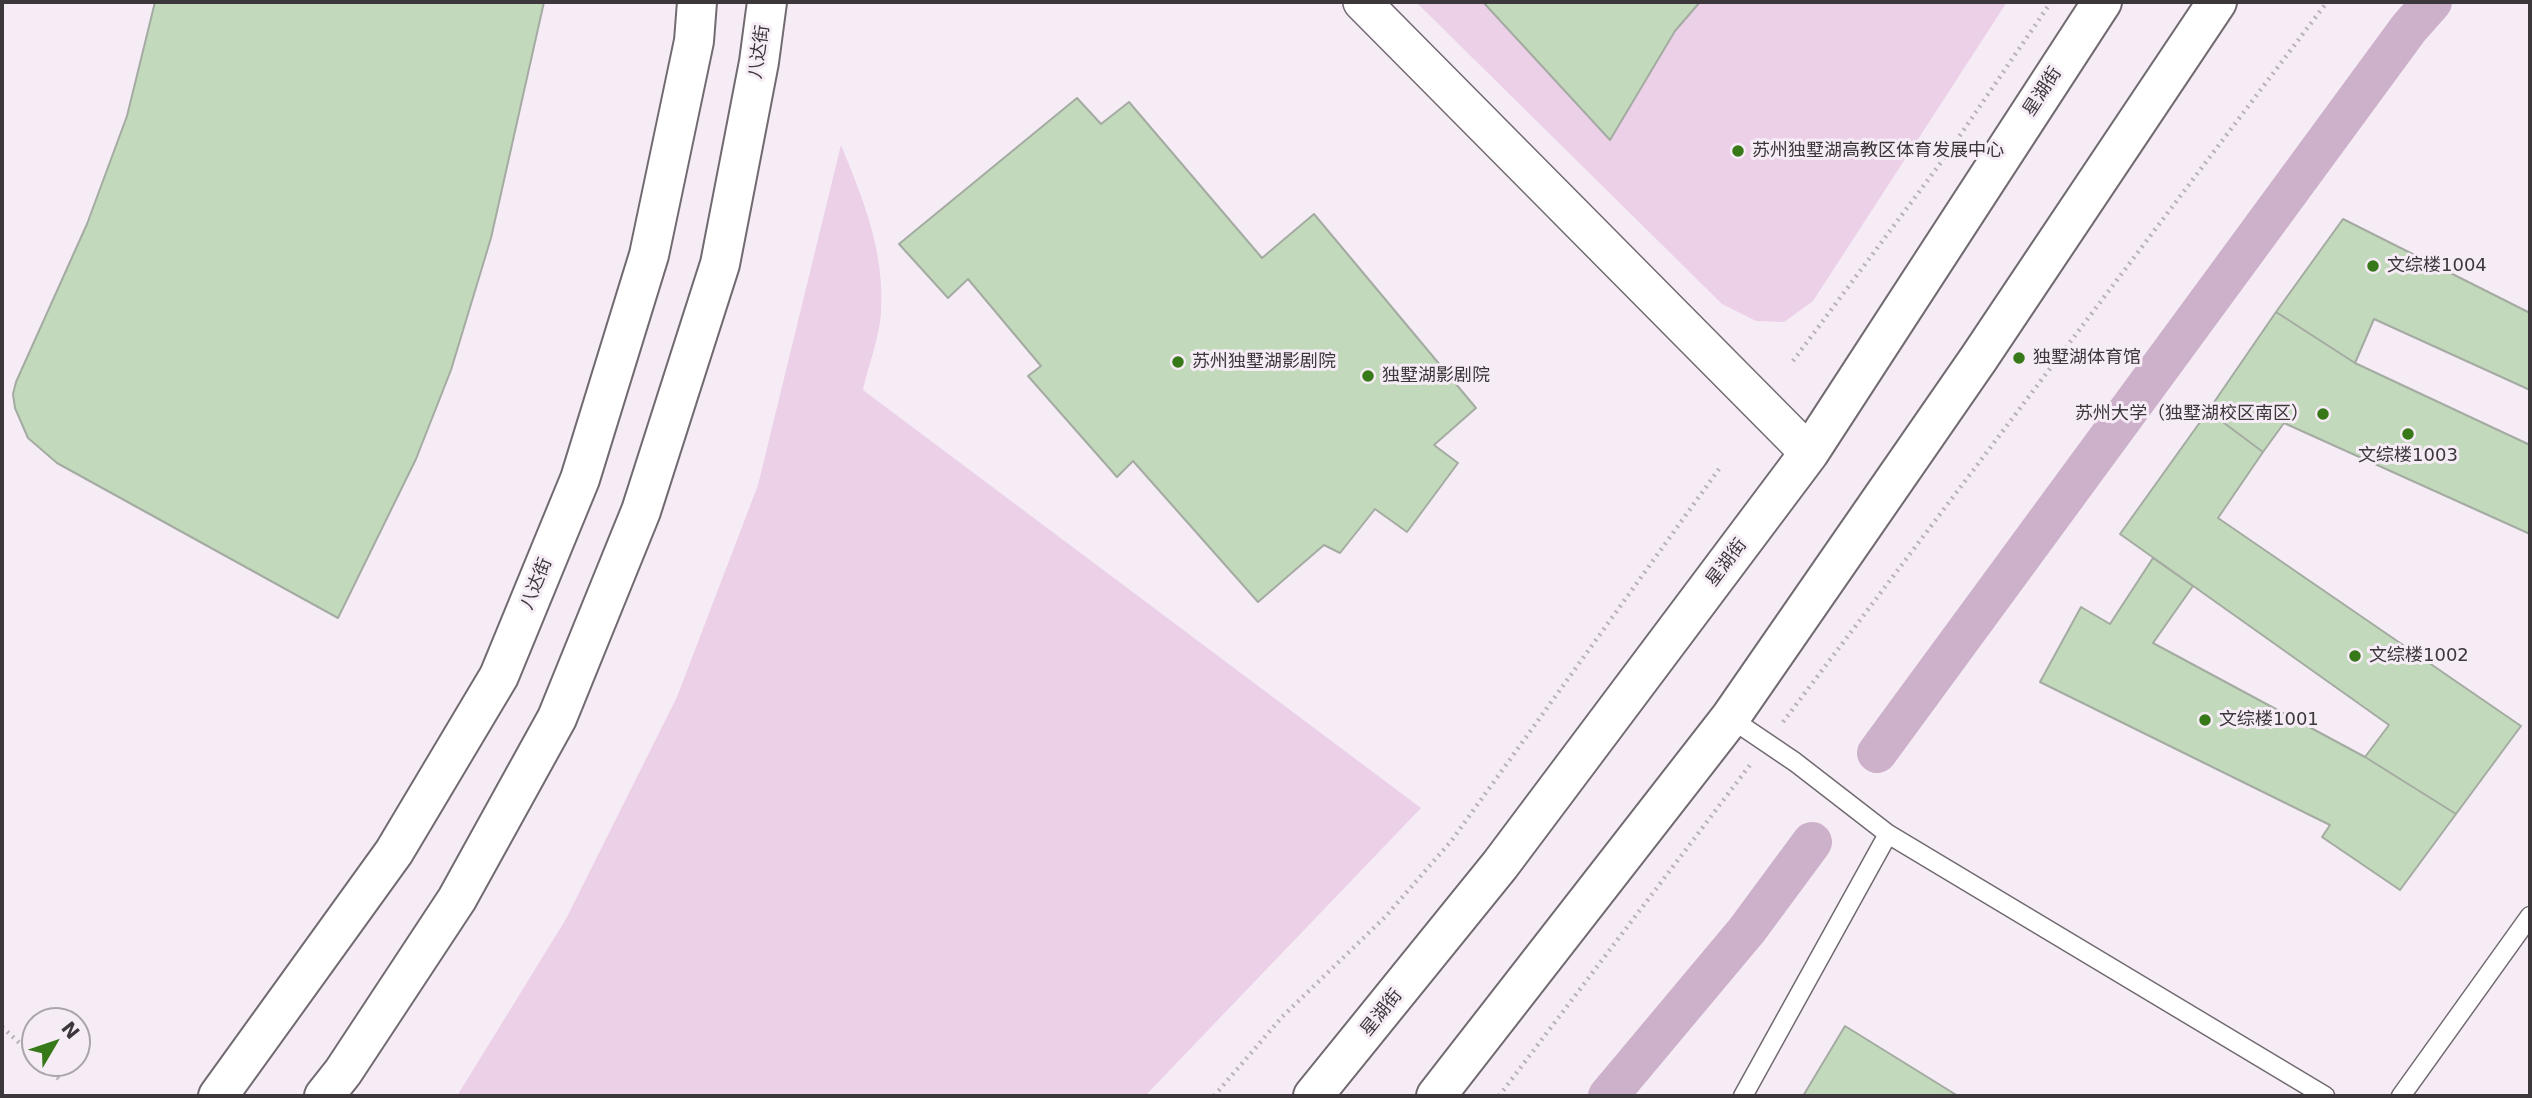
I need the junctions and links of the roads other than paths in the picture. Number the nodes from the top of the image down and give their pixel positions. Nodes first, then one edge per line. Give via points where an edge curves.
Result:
1 (697, 2) edge
2 (767, 2) edge
3 (1362, 2) edge
4 (2102, 2) edge
5 (2217, 2) edge
6 (1809, 453) junction
7 (1730, 718) junction
8 (1888, 834) junction
9 (2530, 916) edge
10 (218, 1096) edge
11 (324, 1096) edge
12 (1313, 1096) edge
13 (1436, 1096) edge
14 (1742, 1096) edge
15 (2325, 1096) edge
16 (2401, 1096) edge

1 - 10 main road, 八达街 via 694,41 649,255 580,479 499,676 394,852
2 - 11 main road, 八达街 via 720,264 641,511 557,718 457,899
3 - 6 street
4 - 6 main road, 星湖街
5 - 7 main road
6 - 12 main road, 星湖街 via 1500,865
7 - 8 lane via 1796,762
7 - 13 main road
8 - 14 lane
8 - 15 lane
9 - 16 lane

